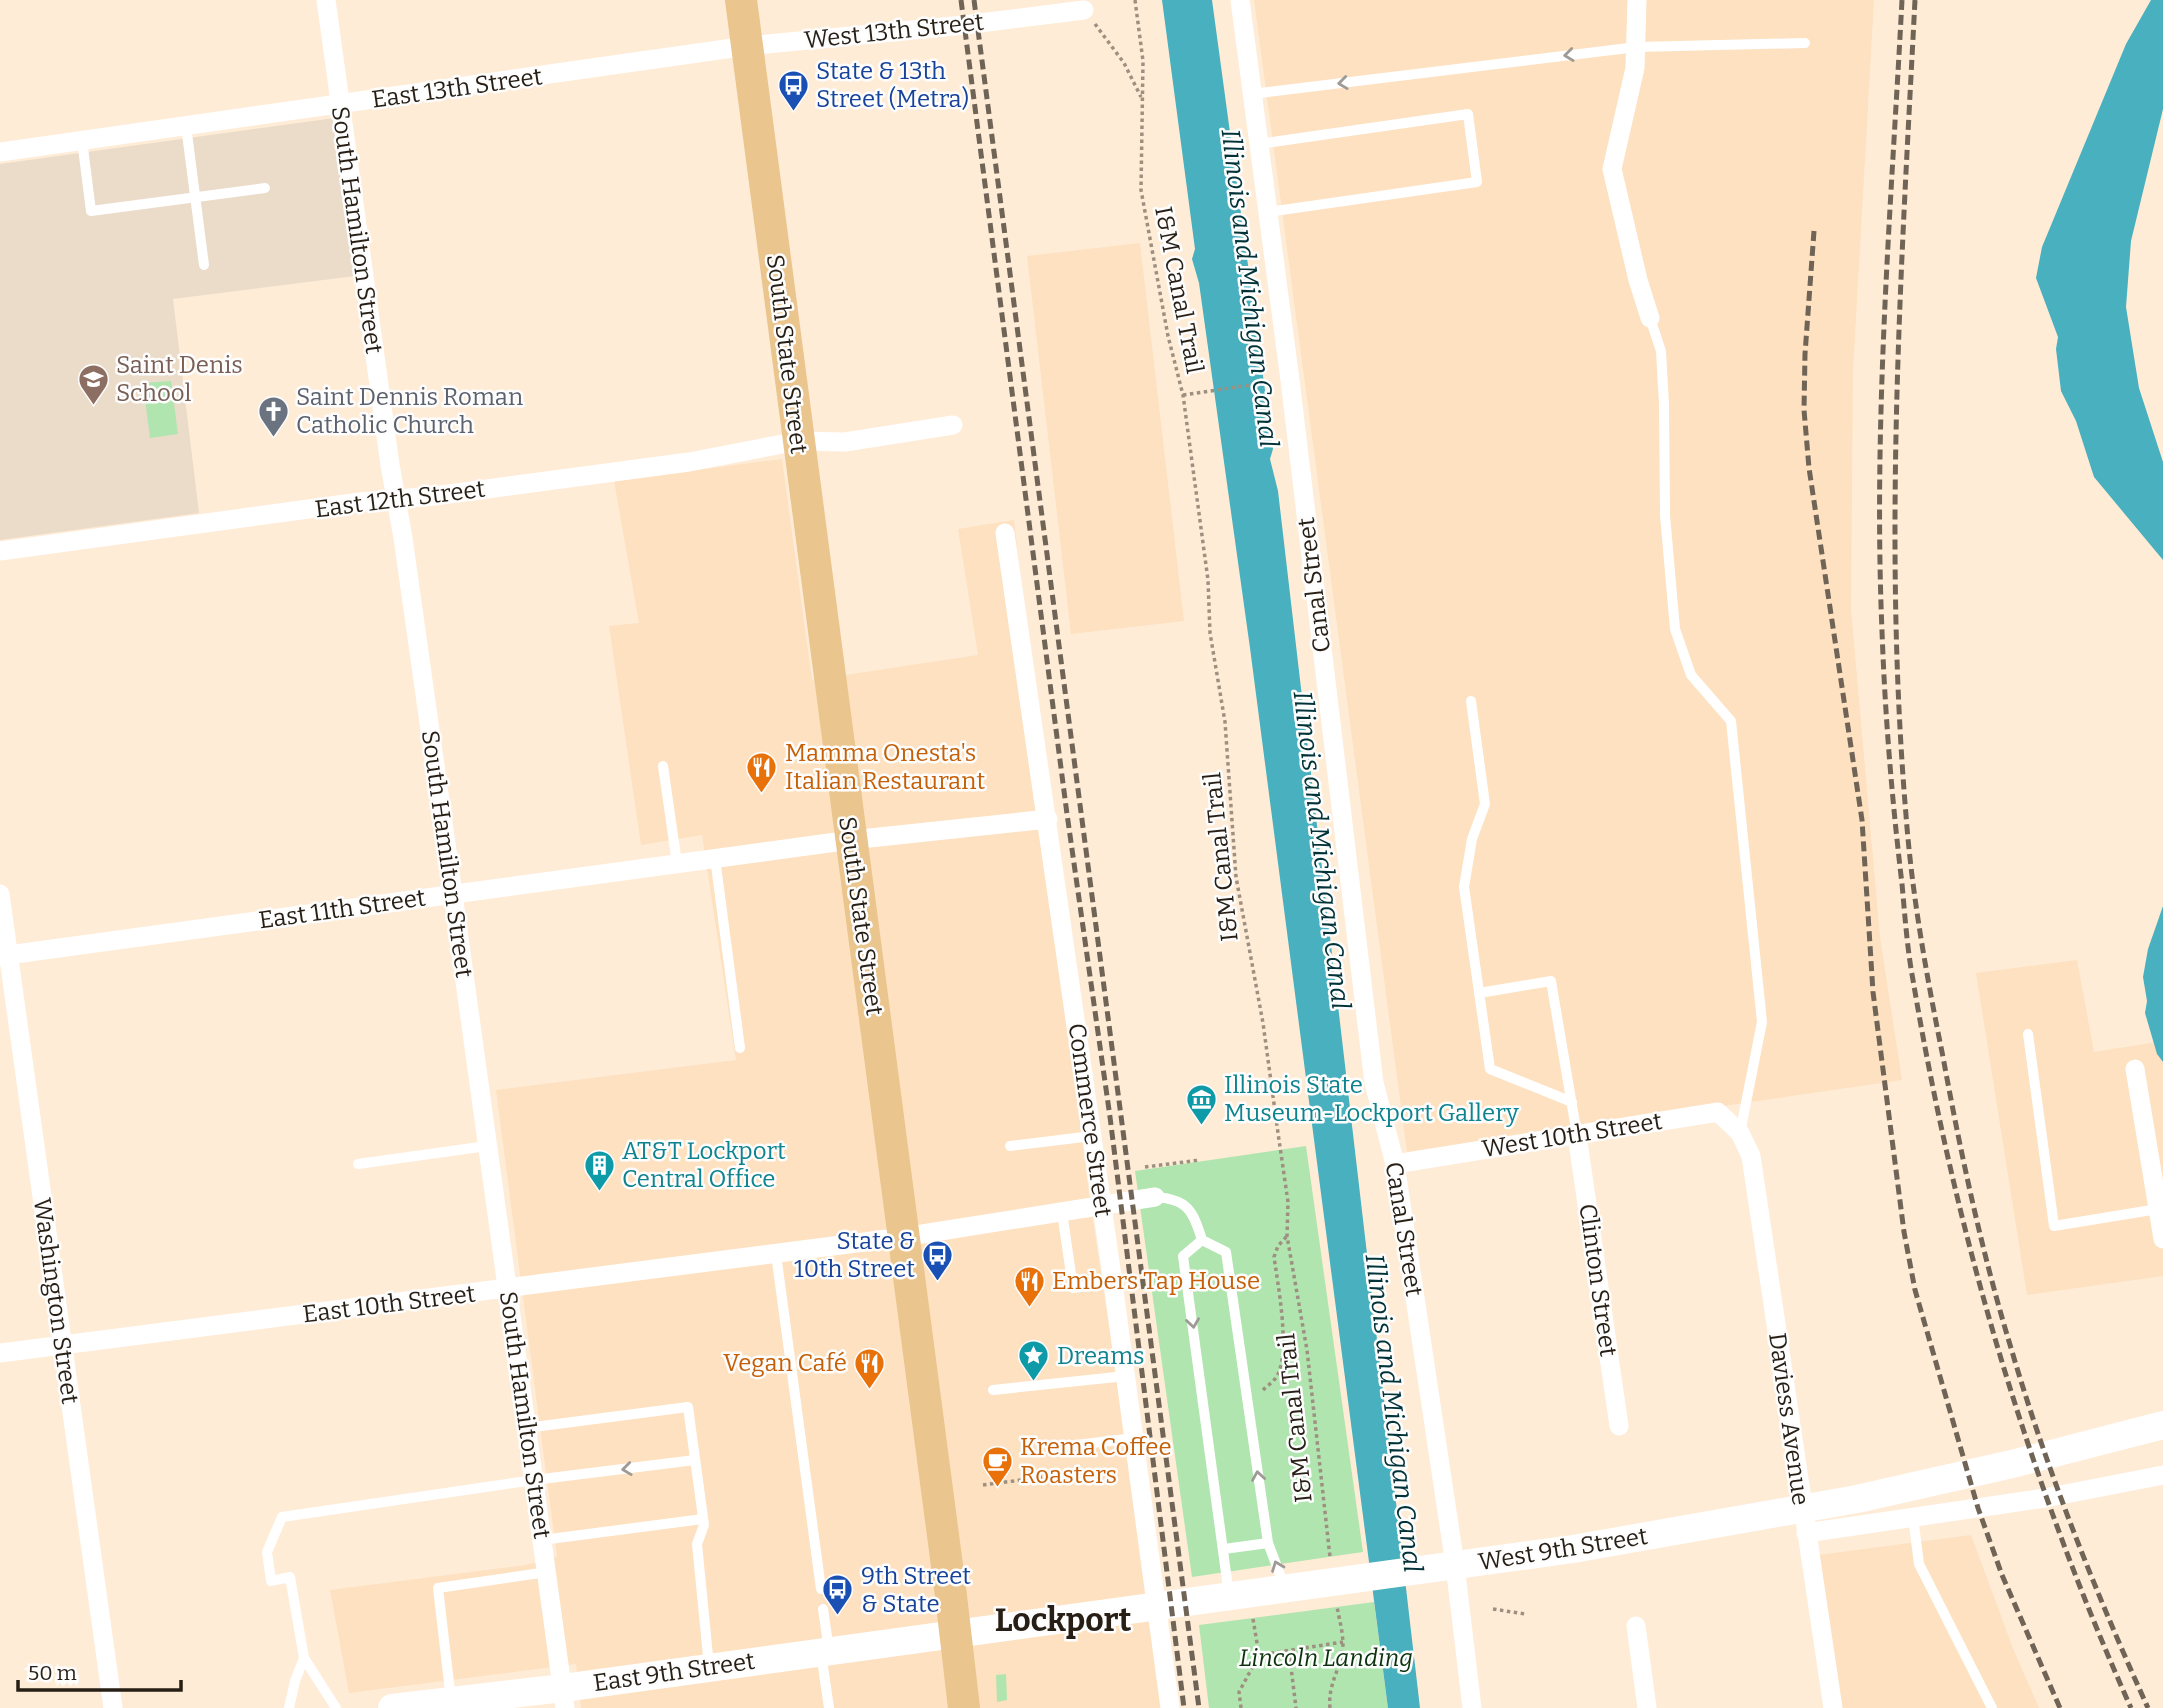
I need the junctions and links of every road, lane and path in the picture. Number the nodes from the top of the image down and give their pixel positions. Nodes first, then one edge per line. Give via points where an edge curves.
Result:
1 (326, 0) edge
2 (741, 0) edge
3 (1135, 0) edge
4 (1240, 0) edge
5 (1637, 0) edge
6 (1084, 10) joint
7 (1805, 43) dead end
8 (747, 46) junction
9 (1637, 47) junction
10 (1252, 94) junction
11 (1142, 99) junction
12 (339, 105) junction
13 (186, 126) junction
14 (82, 140) junction
15 (1259, 144) junction
16 (0, 152) edge
17 (265, 188) dead end
18 (195, 198) junction
19 (1268, 212) junction
20 (204, 265) dead end
21 (1650, 318) joint
22 (1290, 380) junction
23 (1183, 395) junction
24 (953, 425) dead end
25 (798, 441) junction
26 (395, 499) junction
27 (1005, 534) dead end
28 (0, 551) edge
29 (1471, 701) dead end
30 (663, 766) dead end
31 (1048, 819) junction
32 (851, 840) junction
33 (715, 858) junction
34 (677, 863) junction
35 (0, 894) edge
36 (453, 894) junction
37 (4, 956) edge
38 (1479, 993) junction
39 (2028, 1034) dead end
40 (740, 1048) dead end
41 (2135, 1069) dead end
42 (1572, 1102) junction
43 (1740, 1133) junction
44 (1577, 1135) junction
45 (1092, 1136) junction
46 (487, 1146) junction
47 (1010, 1146) dead end
48 (1200, 1160) dead end
49 (358, 1164) dead end
50 (1395, 1164) junction
51 (1145, 1167) dead end
52 (1155, 1197) joint
53 (1101, 1206) junction
54 (2158, 1209) junction
55 (1062, 1212) junction
56 (1287, 1236) junction
57 (904, 1237) junction
58 (2163, 1239) edge
59 (1202, 1240) junction
60 (776, 1254) junction
61 (1113, 1283) junction
62 (507, 1289) junction
63 (61, 1345) junction
64 (0, 1353) edge
65 (1126, 1376) junction
66 (993, 1391) dead end
67 (1247, 1402) junction
68 (2163, 1425) edge
69 (1619, 1426) dead end
70 (526, 1428) junction
71 (1134, 1438) junction
72 (1068, 1446) dead end
73 (695, 1460) junction
74 (1067, 1474) dead end
75 (2163, 1475) edge
76 (534, 1480) junction
77 (983, 1485) dead end
78 (1913, 1517) junction
79 (703, 1519) junction
80 (1806, 1533) junction
81 (542, 1540) junction
82 (1268, 1543) junction
83 (1224, 1549) junction
84 (1331, 1561) dead end
85 (1455, 1565) junction
86 (547, 1572) junction
87 (1286, 1588) junction
88 (821, 1589) dead end
89 (1229, 1596) junction
90 (1337, 1604) dead end
91 (1157, 1606) junction
92 (823, 1609) dead end
93 (1493, 1609) dead end
94 (1525, 1614) dead end
95 (1253, 1616) dead end
96 (1636, 1626) dead end
97 (956, 1632) junction
98 (1343, 1642) junction
99 (1289, 1650) junction
100 (825, 1651) junction
101 (1259, 1655) junction
102 (304, 1658) junction
103 (709, 1667) junction
104 (564, 1698) edge
105 (451, 1701) junction
106 (113, 1708) edge
107 (289, 1708) edge
108 (336, 1708) edge
109 (392, 1708) edge
110 (828, 1708) edge
111 (964, 1708) edge
112 (1170, 1708) edge
113 (1241, 1708) edge
114 (1296, 1708) edge
115 (1330, 1708) edge
116 (1472, 1708) edge
117 (1647, 1708) edge
118 (1833, 1708) edge
119 (1992, 1708) edge

1 - 12 street, South Hamilton Street
2 - 8 main road, South State Street
3 - 11 path, I&M Canal Trail via 1143,61
4 - 10 street, Canal Street
5 - 9 street
6 - 8 street, West 13th Street
6 - 11 path via 1124,63
7 - 9 lane
8 - 12 street, East 13th Street
8 - 25 main road, South State Street
9 -> 10 lane
9 - 21 street via 1612,169
10 - 15 street, Canal Street
11 - 23 path, I&M Canal Trail via 1141,190
12 - 13 street, East 13th Street
12 - 26 street, South Hamilton Street
13 - 14 street, East 13th Street
13 - 18 lane
14 - 16 street, East 13th Street
14 - 18 lane via 91,211
15 - 19 street, Canal Street
15 - 19 lane via 1468,114 1477,182
17 - 18 lane
18 - 20 lane
19 - 22 street, Canal Street
21 - 43 lane via 1661,351 1665,515 1675,629 1691,675 1731,721 1762,1022
22 - 23 path
22 - 50 street, Canal Street via 1374,1083
23 - 56 path, I&M Canal Trail via 1208,580 1210,633 1225,722 1236,877 1264,1034 1287,1202
24 - 25 street, East 12th Street via 845,442
25 - 26 street, East 12th Street via 689,461
25 - 32 main road, South State Street
26 - 28 street, East 12th Street
26 - 36 street, South Hamilton Street
27 - 31 street, Commerce Street
29 - 38 lane via 1485,804 1472,839 1464,887
30 - 34 lane
31 - 32 street, East 11th Street
31 - 45 street, Commerce Street
32 - 33 street, East 11th Street
32 - 57 main road, South State Street
33 - 34 street, East 11th Street
33 - 40 lane
34 - 36 street, East 11th Street
35 - 37 street, Washington Street
36 - 37 street, East 11th Street
36 - 46 street, South Hamilton Street
37 - 63 street, Washington Street
38 - 42 lane via 1490,1069
38 - 42 lane via 1552,981
39 - 54 lane via 2054,1226
41 - 54 street
42 - 44 lane
43 - 44 street, West 10th Street via 1718,1112
43 - 80 street, Daviess Avenue via 1751,1156
44 - 50 street, West 10th Street
44 - 69 street, Clinton Street
45 - 47 lane
45 - 53 street, Commerce Street
46 - 49 lane
46 - 62 street, South Hamilton Street
48 - 51 path
50 - 85 street, Canal Street
52 - 53 street
52 - 59 lane via 1181,1201 1191,1211
53 - 55 street
53 - 61 street, Commerce Street
54 - 58 street
55 - 57 street
55 - 61 lane via 1073,1288
56 - 67 path via 1275,1257 1282,1360 1272,1382
56 - 84 path, I&M Canal Trail via 1307,1350
57 - 60 street, East 10th Street
57 - 97 main road, South State Street
59 - 67 lane via 1226,1252
59 -> 83 lane via 1183,1256
60 - 62 street, East 10th Street
60 - 88 lane
61 - 65 street, Commerce Street
62 - 63 street, East 10th Street
62 - 70 street, South Hamilton Street
63 - 64 street, East 10th Street
63 - 106 street, Washington Street
65 - 66 lane
65 - 71 street, Commerce Street
82 -> 67 lane
68 - 85 main road, West 9th Street via 1857,1499
70 - 73 lane via 688,1407
70 - 76 street, South Hamilton Street
71 - 72 lane
71 - 91 street, Commerce Street
73 -> 76 lane
73 - 79 lane
74 - 77 path
75 - 78 street
76 - 81 street, South Hamilton Street
76 - 102 lane via 282,1517 267,1552 271,1581 290,1577
78 - 80 street
78 - 119 lane via 1919,1564
79 - 81 lane
79 - 103 lane via 697,1544
80 - 118 street, Daviess Avenue
81 - 86 street, South Hamilton Street
82 - 83 lane
87 -> 82 lane
83 - 89 lane
85 - 87 main road, West 9th Street
85 - 116 street, Canal Street
86 - 104 street, South Hamilton Street
86 - 105 lane via 438,1588
87 - 89 main road, West 9th Street
89 - 91 main road, West 9th Street
90 - 98 path
91 - 97 main road, West 9th Street
91 - 112 street, Commerce Street
92 - 100 lane
93 - 94 path
95 - 101 path
96 - 117 street
97 - 100 main road, East 9th Street
97 - 111 main road, South State Street
98 - 99 path
98 - 115 path
99 - 101 path
99 - 114 path
100 - 103 main road, East 9th Street
100 - 110 lane
101 - 113 path via 1239,1692
102 - 107 lane
102 - 108 lane
103 - 104 main road, East 9th Street
104 - 105 main road, East 9th Street
105 - 109 main road, East 9th Street

